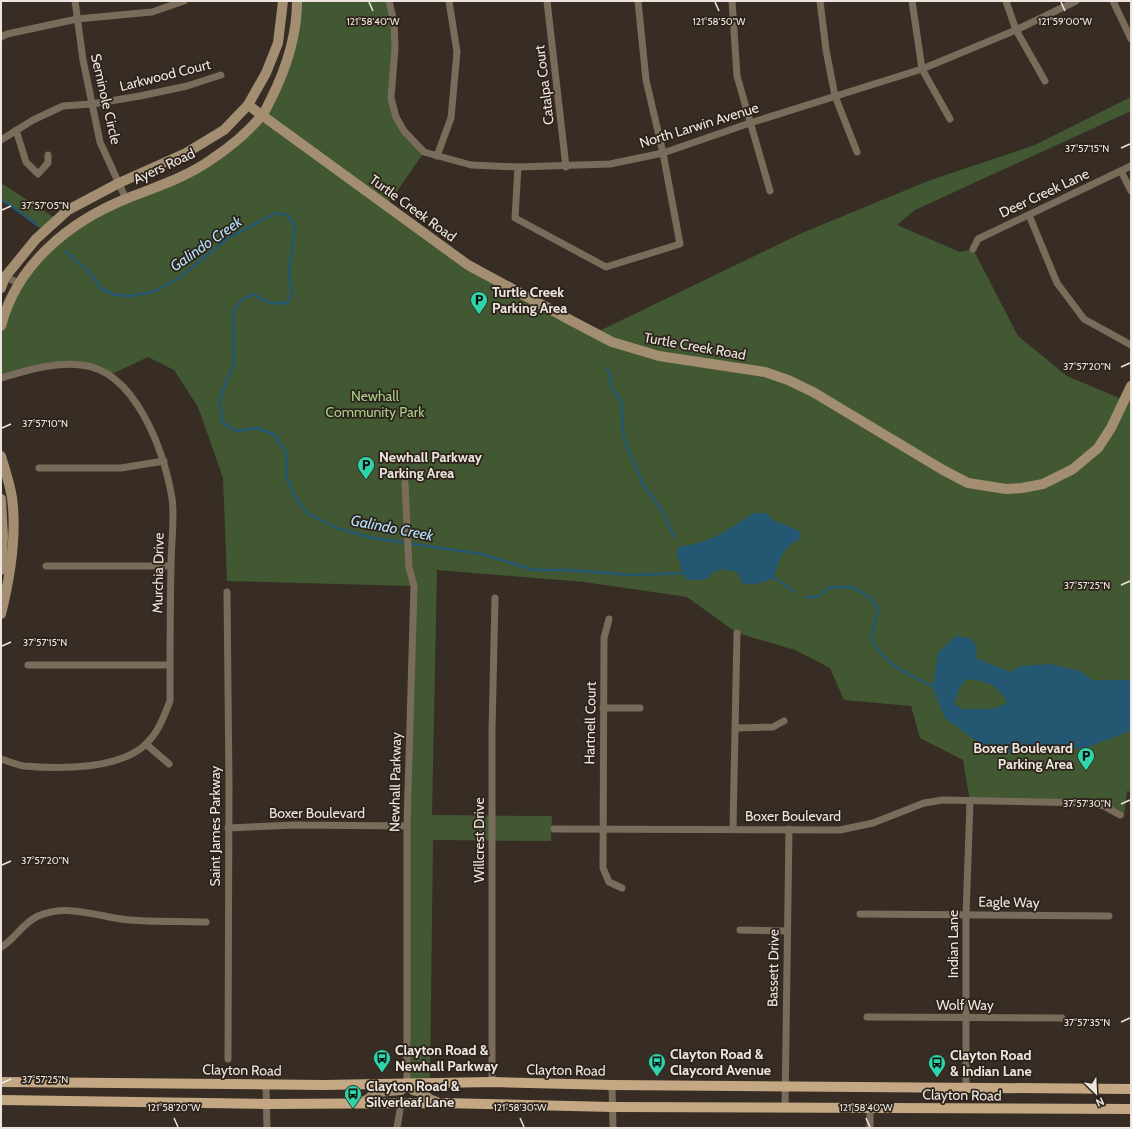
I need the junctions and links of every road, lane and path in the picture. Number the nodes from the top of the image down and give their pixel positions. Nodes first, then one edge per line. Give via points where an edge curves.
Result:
1 (76, 1) edge
2 (184, 1) edge
3 (283, 1) edge
4 (297, 1) edge
5 (389, 1) edge
6 (449, 1) edge
7 (547, 1) edge
8 (638, 1) edge
9 (732, 1) edge
10 (820, 1) edge
11 (912, 1) edge
12 (1006, 1) edge
13 (1076, 1) edge
14 (1113, 1) edge
15 (77, 19) junction
16 (1016, 30) junction
17 (1, 37) edge
18 (1131, 39) edge
19 (922, 69) junction
20 (222, 75) dead end
21 (1045, 81) dead end
22 (836, 96) junction
23 (92, 104) junction
24 (248, 105) junction
25 (263, 114) junction
26 (950, 119) dead end
27 (750, 123) junction
28 (16, 130) junction
29 (1, 140) edge
30 (856, 152) dead end
31 (663, 153) junction
32 (48, 155) dead end
33 (437, 156) junction
34 (1131, 166) edge
35 (518, 167) junction
36 (566, 167) junction
37 (1121, 171) junction
38 (119, 183) junction
39 (770, 191) dead end
40 (1131, 191) edge
41 (126, 199) junction
42 (1029, 215) junction
43 (973, 249) dead end
44 (3, 276) edge
45 (20, 283) junction
46 (1, 288) edge
47 (1, 326) edge
48 (1131, 345) edge
49 (1, 378) edge
50 (1131, 386) edge
51 (1, 456) edge
52 (164, 461) junction
53 (38, 468) dead end
54 (406, 483) dead end
55 (1, 499) edge
56 (46, 566) dead end
57 (170, 566) junction
58 (1, 570) edge
59 (227, 592) dead end
60 (495, 598) dead end
61 (1, 614) edge
62 (610, 619) dead end
63 (737, 633) dead end
64 (28, 665) dead end
65 (170, 665) junction
66 (603, 708) junction
67 (640, 708) dead end
68 (784, 721) dead end
69 (736, 728) junction
70 (146, 744) junction
71 (1, 759) edge
72 (169, 764) dead end
73 (970, 802) junction
74 (1120, 815) dead end
75 (407, 826) junction
76 (228, 828) junction
77 (554, 829) dead end
78 (602, 829) junction
79 (733, 829) junction
80 (789, 829) junction
81 (622, 888) dead end
82 (860, 914) dead end
83 (966, 915) junction
84 (1109, 916) dead end
85 (206, 922) dead end
86 (740, 930) dead end
87 (787, 931) junction
88 (1, 947) edge
89 (867, 1017) dead end
90 (966, 1018) junction
91 (1062, 1018) dead end
92 (228, 1059) dead end
93 (1, 1082) edge
94 (492, 1082) junction
95 (407, 1083) junction
96 (266, 1084) junction
97 (612, 1085) junction
98 (785, 1085) junction
99 (966, 1087) junction
100 (1131, 1089) edge
101 (1, 1100) edge
102 (441, 1103) junction
103 (267, 1104) junction
104 (358, 1104) junction
105 (401, 1104) junction
106 (612, 1107) junction
107 (785, 1108) junction
108 (870, 1108) junction
109 (1131, 1109) edge
110 (267, 1128) edge
111 (397, 1128) edge
112 (613, 1128) edge
113 (870, 1128) edge

1 - 15 street, Seminole Circle
2 - 15 street via 152,12
3 - 24 street, Ayers Road via 278,43 266,73
4 - 25 street, Ayers Road via 297,18 289,55
5 - 33 street, North Larwin Avenue via 394,22 395,48 390,98 404,131 424,152
6 - 33 street via 457,52 451,118
7 - 36 street, Catalpa Court
8 - 31 street via 646,80
9 - 27 street via 737,76
10 - 22 street via 826,50
11 - 19 street
12 - 16 street
13 - 16 street, North Larwin Avenue
14 - 18 street
15 - 17 street
15 - 23 street, Seminole Circle
16 - 19 street, North Larwin Avenue
16 - 21 street
19 - 22 street, North Larwin Avenue
19 - 26 street
20 - 23 street, Larkwood Court via 187,86
22 - 27 street, North Larwin Avenue
22 - 30 street
23 - 28 street, Larkwood Court via 63,106
23 - 38 street, Seminole Circle via 100,142
24 - 25 street, Turtle Creek Road
24 - 38 street, Ayers Road via 224,130 192,149
25 - 41 street, Ayers Road via 212,160
25 - 50 street, Turtle Creek Road via 468,264 612,342 659,356 765,372 788,380 813,392 968,483 1006,489 1022,488 1043,484 1073,468 1098,448 1111,428
27 - 31 street, North Larwin Avenue
27 - 39 street
28 - 29 street, Larkwood Court
28 - 32 street via 26,162 38,174 48,163
31 - 35 street via 680,244 606,267 515,218
31 - 36 street, North Larwin Avenue via 610,164
33 - 35 street, North Larwin Avenue via 471,165
34 - 37 street, Deer Creek Lane
35 - 36 street, North Larwin Avenue
37 - 40 street
37 - 42 street, Deer Creek Lane
38 - 41 street, Seminole Circle
38 - 44 street, Ayers Road via 68,210
41 - 45 street, Ayers Road via 96,212 70,230 41,254
42 - 43 street, Deer Creek Lane via 978,238
42 - 48 street via 1057,283 1084,319
44 - 45 street
44 - 46 street, Ayers Road
45 - 47 street, Ayers Road
49 - 52 street, Murchia Drive via 46,365 82,365 110,375 135,401 156,438
51 - 61 street via 12,498 13,542
52 - 53 street via 121,468
52 - 57 street, Murchia Drive via 172,500
54 - 75 street, Newhall Parkway via 409,557 414,586
55 - 58 street
56 - 57 street
57 - 65 street, Murchia Drive
59 - 76 street, Saint James Parkway
60 - 94 street, Willcrest Drive via 492,731
62 - 66 street, Hartnell Court via 604,638
63 - 69 street
64 - 65 street
65 - 70 street, Murchia Drive via 170,701 159,727
66 - 67 street
66 - 78 street, Hartnell Court
68 - 69 street via 772,726
69 - 79 street
70 - 71 street, Murchia Drive via 118,761 84,766 23,766
70 - 72 street
73 - 74 street, Boxer Boulevard via 1089,803 1104,806
73 - 80 street, Boxer Boulevard via 929,802 873,823 840,830
73 - 83 street, Indian Lane
75 - 76 street, Boxer Boulevard via 295,824
75 - 95 street, Newhall Parkway
76 - 92 street, Saint James Parkway
77 - 78 street, Boxer Boulevard
78 - 79 street, Boxer Boulevard
78 - 81 street, Hartnell Court via 603,868 609,882
79 - 80 street, Boxer Boulevard
80 - 87 street, Bassett Drive
82 - 83 street, Eagle Way
83 - 84 street, Eagle Way
83 - 90 street, Indian Lane
85 - 88 street via 128,920 85,911 52,912 29,921
86 - 87 street
87 - 98 street, Bassett Drive
89 - 90 street, Wolf Way
90 - 91 street, Wolf Way
90 - 99 street, Indian Lane
93 - 96 main road, Clayton Road
94 - 95 main road, Clayton Road
94 - 97 main road, Clayton Road
95 - 96 main road, Clayton Road
95 - 102 street via 428,1099
95 - 104 street via 401,1090 377,1092
96 - 103 street
97 - 98 main road, Clayton Road
97 - 106 street
98 - 99 main road, Clayton Road
98 - 107 street, Bassett Drive
99 - 100 main road, Clayton Road
101 - 103 main road, Clayton Road
102 - 105 main road, Clayton Road
102 - 106 main road, Clayton Road
103 - 104 main road, Clayton Road
103 - 110 street
104 - 105 main road, Clayton Road
105 - 111 street
106 - 107 main road, Clayton Road
106 - 112 street
107 - 108 main road, Clayton Road
108 - 109 main road, Clayton Road
108 - 113 street

